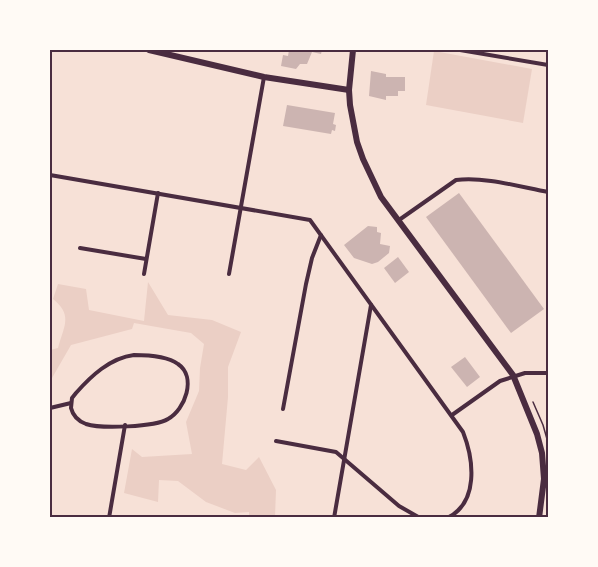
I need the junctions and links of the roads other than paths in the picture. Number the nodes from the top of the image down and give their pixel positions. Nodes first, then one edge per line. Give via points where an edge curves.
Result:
1 (149, 50) edge
2 (353, 50) edge
3 (460, 50) edge
4 (549, 65) edge
5 (264, 77) junction
6 (349, 90) junction
7 (50, 175) edge
8 (549, 192) edge
9 (158, 193) junction
10 (240, 207) junction
11 (399, 220) junction
12 (321, 235) junction
13 (80, 248) dead end
14 (146, 259) junction
15 (144, 274) dead end
16 (230, 274) dead end
17 (371, 304) junction
18 (549, 373) edge
19 (513, 375) junction
20 (71, 403) junction
21 (50, 408) edge
22 (283, 409) dead end
23 (452, 415) junction
24 (125, 425) junction
25 (276, 441) dead end
26 (343, 458) junction
27 (109, 518) edge
28 (334, 518) edge
29 (420, 518) edge
30 (447, 518) edge
31 (539, 518) edge

1 - 5 main road
2 - 6 main road
3 - 4 street
5 - 6 main road
5 - 10 street
6 - 11 main road via 363,159 381,197
7 - 9 street
8 - 11 street via 482,180 459,180
9 - 10 street
9 - 14 street
10 - 12 street via 310,220
10 - 16 street
11 - 19 main road
12 - 17 street
12 - 22 street via 306,284
13 - 14 street
14 - 15 street
17 - 23 street
17 - 26 street
18 - 19 street
19 - 23 street
19 - 31 main road via 542,453 544,496
20 - 21 street
20 - 24 street via 75,416 83,423
20 - 24 street via 100,370 122,357 142,355 180,365 187,376 187,386 177,412 160,422
23 - 30 street via 466,440 471,482 462,508
24 - 27 street
25 - 26 street via 336,452
26 - 28 street
26 - 29 street via 399,506

